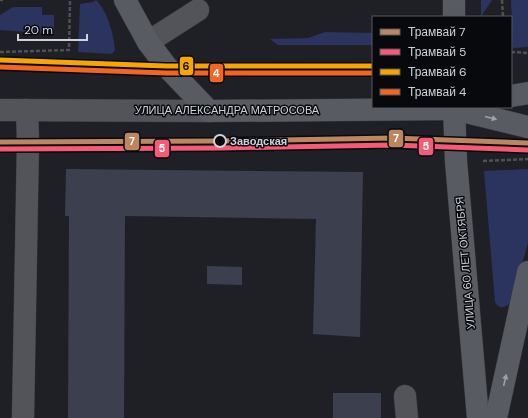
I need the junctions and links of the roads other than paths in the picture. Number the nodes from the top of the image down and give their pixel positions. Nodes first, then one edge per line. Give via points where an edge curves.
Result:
1 (125, 0) edge
2 (454, 0) edge
3 (198, 10) dead end
4 (454, 16) edge
5 (148, 42) junction
6 (528, 92) edge
7 (512, 96) edge
8 (457, 108) edge
9 (0, 110) edge
10 (27, 110) junction
11 (209, 111) junction
12 (528, 127) edge
13 (528, 272) edge
14 (405, 396) dead end
15 (24, 418) edge
16 (407, 418) edge
17 (478, 418) edge
18 (496, 418) edge

1 - 5 main road
2 - 4 main road
3 - 5 street
5 - 11 main road via 166,66
6 - 7 main road
8 - 11 main road, УЛИЦА АЛЕКСАНДРА МАТРОСОВА
8 -> 12 main road, УЛИЦА АЛЕКСАНДРА МАТРОСОВА
8 - 17 main road, УЛИЦА 60 ЛЕТ ОКТЯБРЯ via 456,161
9 - 10 street, УЛИЦА АЛЕКСАНДРА МАТРОСОВА
10 - 11 street, УЛИЦА АЛЕКСАНДРА МАТРОСОВА
10 - 15 street
18 -> 13 main road
14 - 16 street

